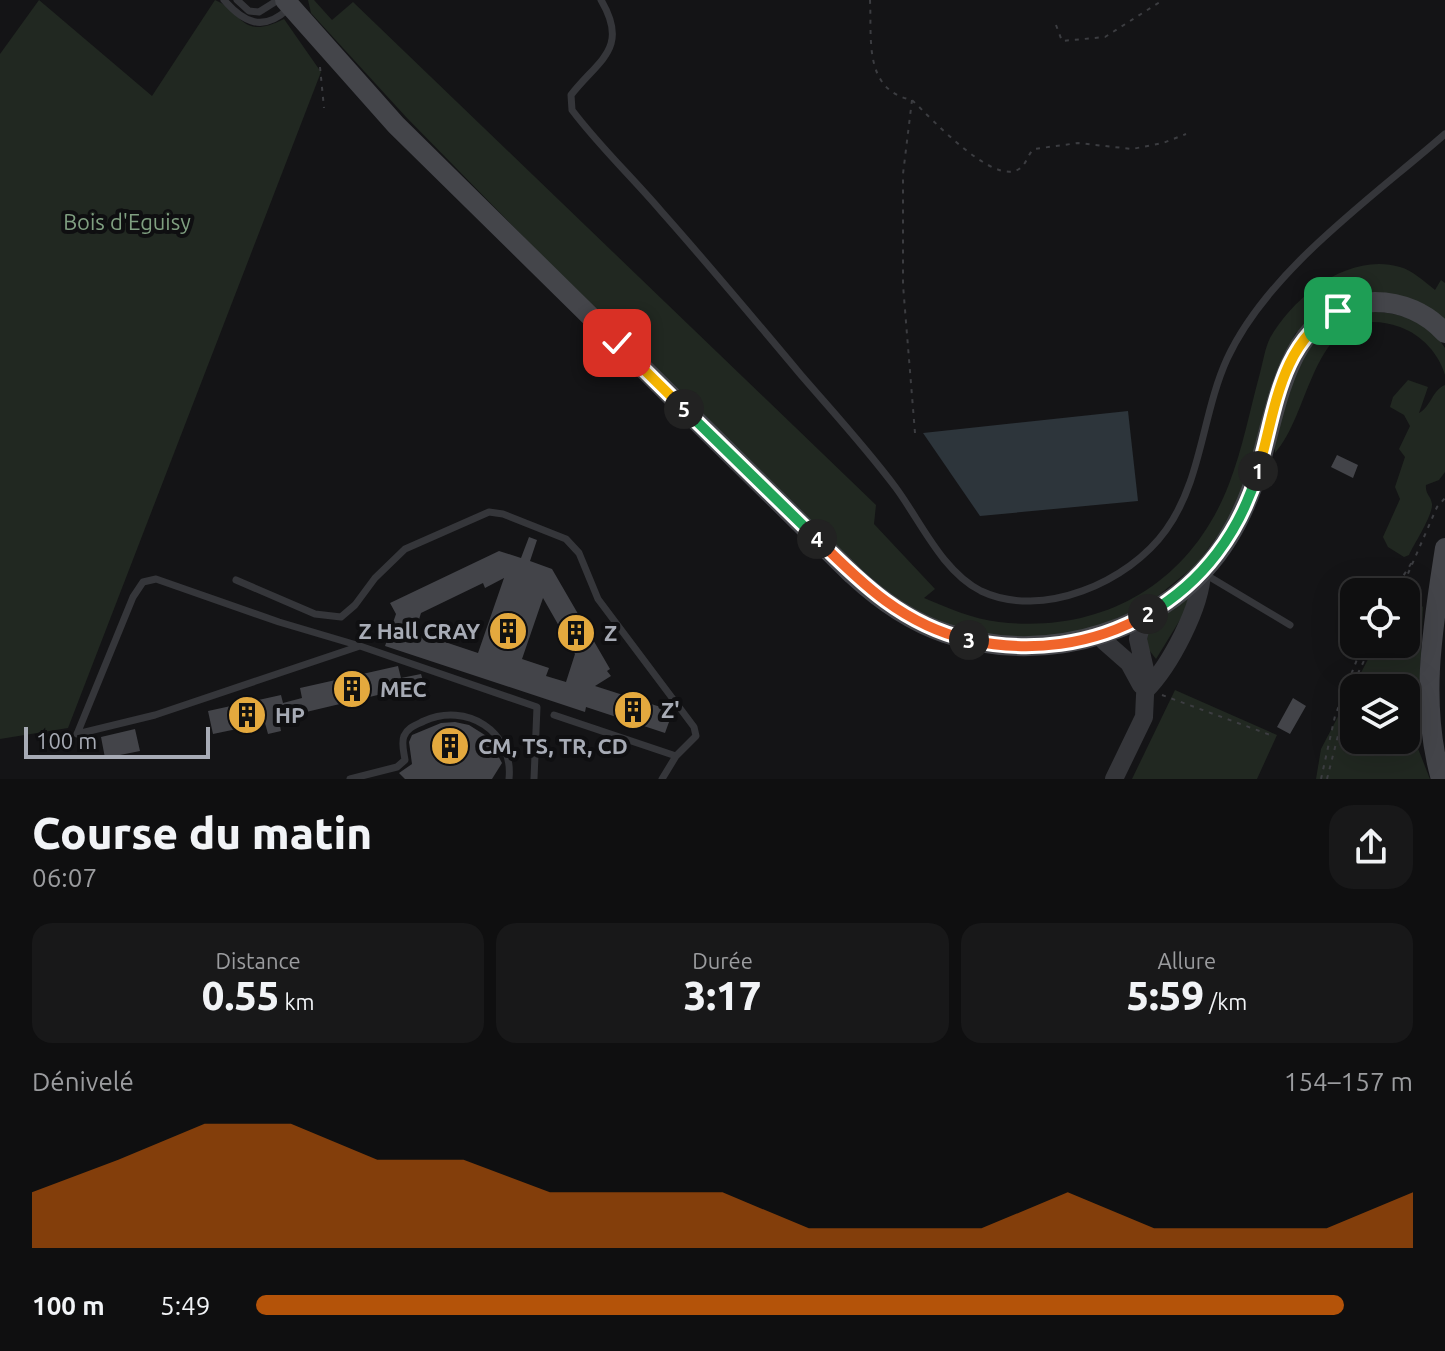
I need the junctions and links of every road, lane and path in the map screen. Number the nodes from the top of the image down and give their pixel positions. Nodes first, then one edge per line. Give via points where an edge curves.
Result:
1 (224, 0) edge
2 (237, 0) edge
3 (601, 0) edge
4 (870, 0) edge
5 (1163, 0) edge
6 (288, 2) edge
7 (1056, 25) dead end
8 (327, 47) junction
9 (912, 100) junction
10 (324, 108) dead end
11 (1186, 134) dead end
12 (1445, 134) edge
13 (1445, 333) edge
14 (915, 433) dead end
15 (1445, 498) edge
16 (1445, 548) edge
17 (1416, 555) junction
18 (1202, 572) junction
19 (1402, 578) edge
20 (1406, 578) edge
21 (236, 580) dead end
22 (1143, 617) junction
23 (1290, 625) dead end
24 (1108, 632) junction
25 (360, 646) junction
26 (1358, 658) edge
27 (1365, 658) edge
28 (1141, 659) junction
29 (1145, 691) junction
30 (554, 715) dead end
31 (1273, 736) dead end
32 (676, 756) junction
33 (350, 779) edge
34 (509, 779) edge
35 (534, 779) edge
36 (662, 779) edge
37 (1114, 779) edge
38 (1321, 779) edge
39 (1327, 779) edge
40 (1441, 779) edge

1 - 6 lane via 255,24 269,22
2 - 6 lane via 259,12
3 - 12 lane via 612,23 611,48 571,95 572,110 882,469 958,574 1003,599 1030,601 1089,587 1148,550 1180,505 1226,362 1251,317 1304,258
4 - 9 path via 870,55 886,90
5 - 7 path via 1105,37 1062,41
6 - 8 main road
8 - 10 path via 319,70
8 - 24 main road via 396,125 884,602 935,630 992,644 1042,647
9 - 11 path via 974,156 1000,172 1022,168 1034,149 1078,143 1132,149
9 - 14 path via 903,174 903,285
13 - 18 main road via 1421,313 1378,302 1338,311 1311,330 1284,376 1248,500 1226,542
15 - 17 path
16 - 40 main road via 1429,704
17 - 19 path
17 - 20 path
18 - 22 main road
18 - 23 lane
18 - 29 street via 1201,590 1162,673
21 - 32 lane via 315,614 341,617 405,549 489,512 519,520 566,539 579,553 598,599 694,727 696,736
22 - 24 main road
22 - 28 street
24 - 28 street
24 - 29 street via 1104,641 1129,663
25 - 25 lane via 155,715 77,734 143,582 156,579
25 - 35 lane via 537,707
26 - 38 path via 1335,716
27 - 39 path via 1349,692
28 - 29 street
29 - 31 path via 1180,699
29 - 37 street via 1144,717
30 - 32 lane
32 - 36 lane
33 - 34 lane via 397,767 405,760 402,739 408,729 453,714 487,725 508,761

